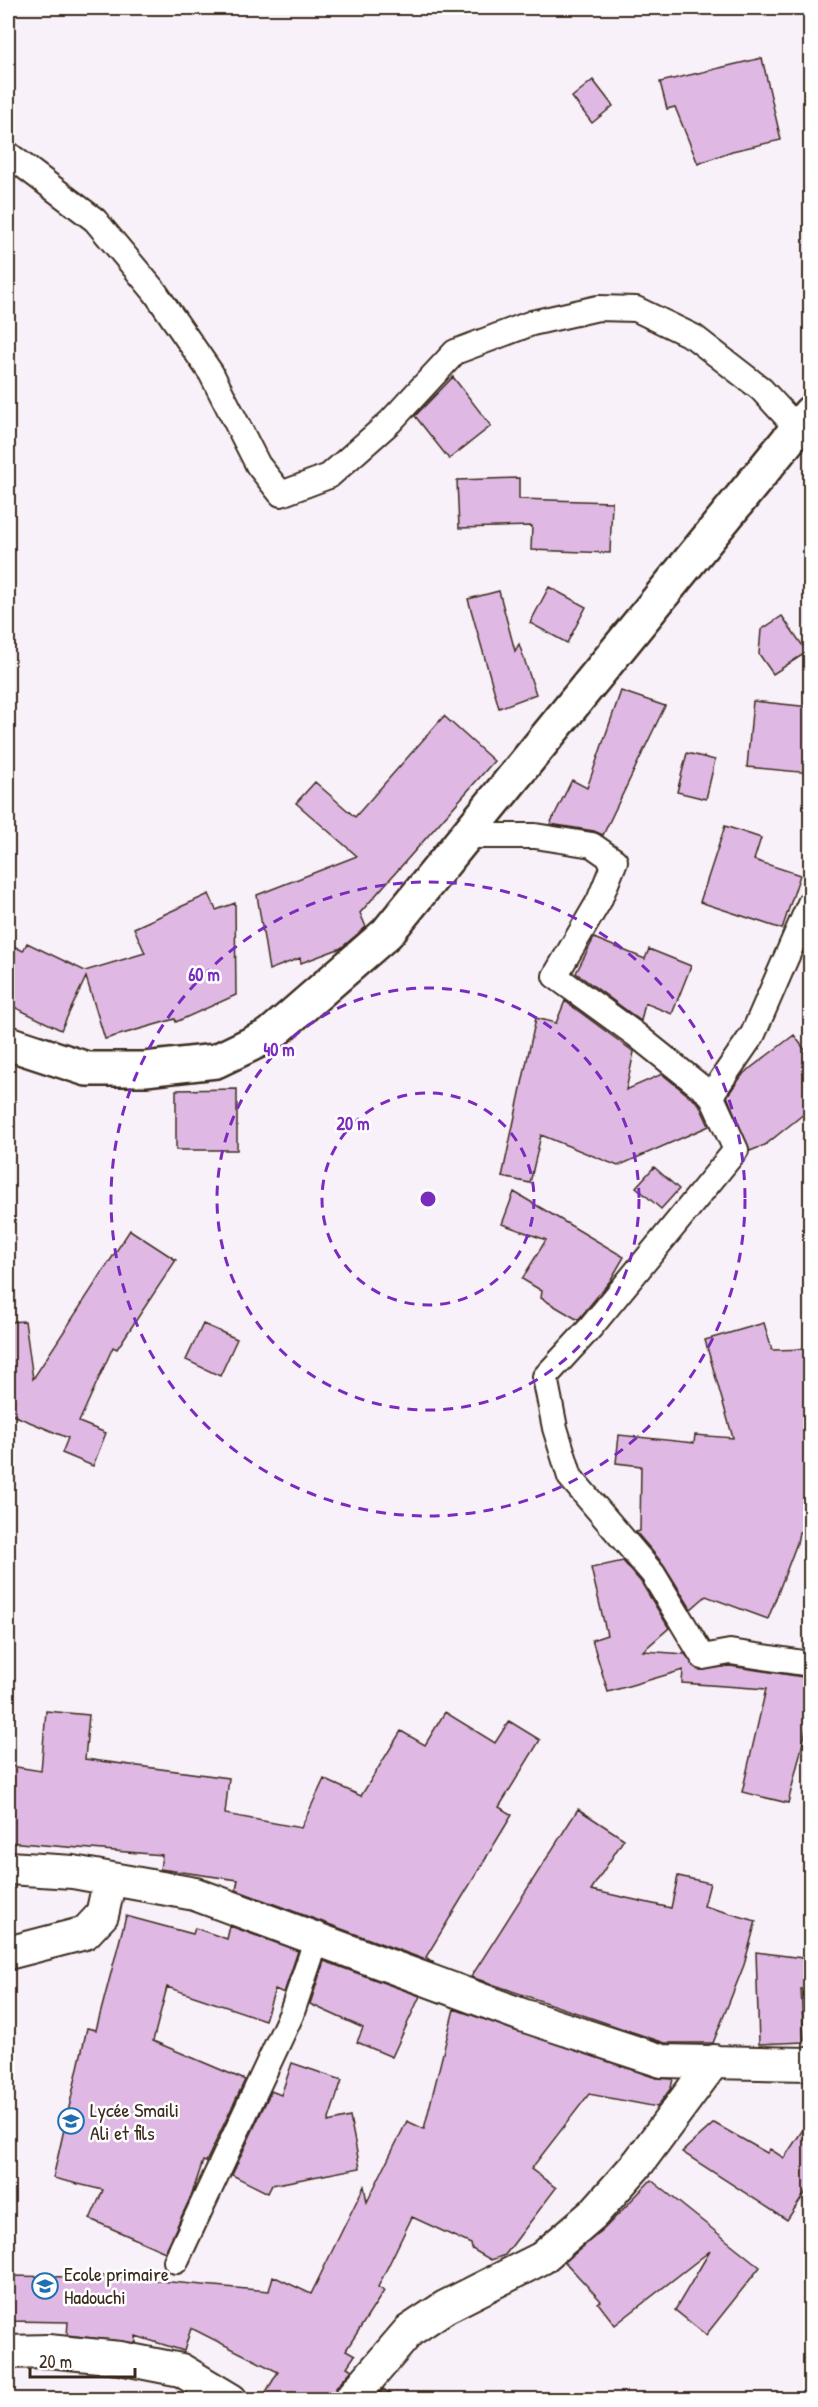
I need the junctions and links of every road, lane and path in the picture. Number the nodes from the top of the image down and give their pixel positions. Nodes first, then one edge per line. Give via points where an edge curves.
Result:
1 (8, 154) edge
2 (804, 421) edge
3 (466, 836) junction
4 (810, 903) edge
5 (8, 1043) edge
6 (711, 1095) junction
7 (810, 1664) edge
8 (8, 1868) edge
9 (110, 1879) junction
10 (316, 1938) junction
11 (8, 1953) edge
12 (714, 2061) junction
13 (810, 2064) edge
14 (176, 2261) dead end
15 (8, 2352) edge
16 (231, 2400) edge
17 (350, 2400) edge

1 - 2 street via 95,220 154,292 211,373 258,465 281,494 329,476 390,422 455,352 532,324 598,308 636,309 694,337
2 - 3 main road
3 - 5 main road via 387,933 270,1035 216,1061 145,1069 87,1069
3 - 6 street via 536,836 592,845 615,861 599,901 555,976
4 - 6 street via 753,1034
6 - 7 street via 736,1150 591,1327 545,1377 570,1477 653,1574 703,1657 730,1652
8 - 9 street
9 - 10 street via 195,1894
9 - 11 street via 102,1915 85,1933
10 - 12 street via 522,2015 662,2061
10 - 14 street via 291,2015
12 - 13 street
12 - 17 street via 639,2162 593,2214 542,2258 445,2307 409,2331
15 - 16 street via 48,2351 120,2358 181,2370

